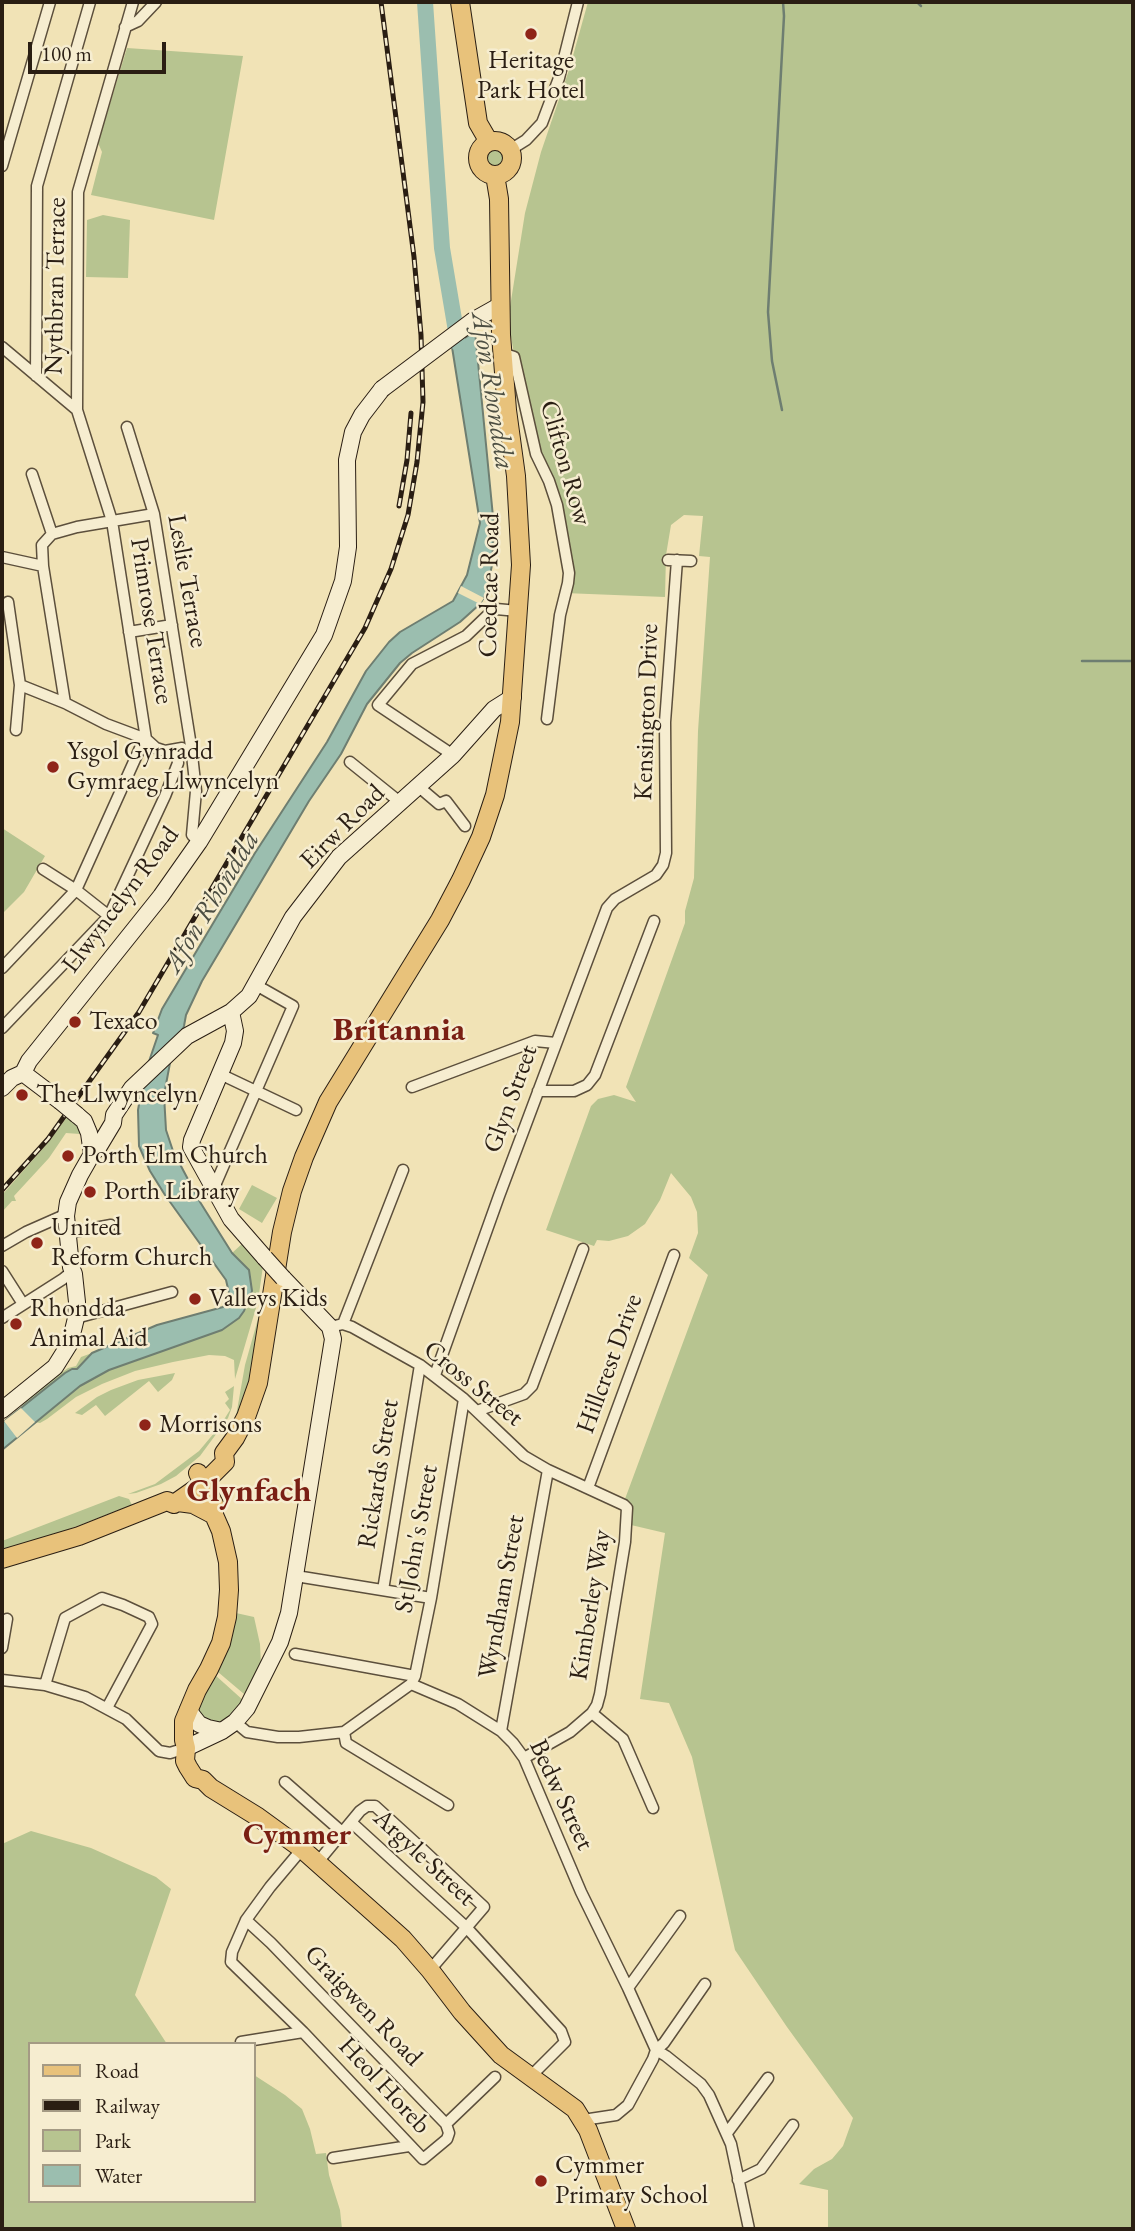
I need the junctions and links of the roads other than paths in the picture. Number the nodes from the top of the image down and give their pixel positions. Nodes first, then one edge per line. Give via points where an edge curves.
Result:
1 (50, 2) edge
2 (90, 2) edge
3 (133, 2) edge
4 (156, 2) edge
5 (460, 2) edge
6 (578, 2) edge
7 (125, 27) junction
8 (489, 142) junction
9 (510, 150) junction
10 (2, 166) edge
11 (495, 175) junction
12 (499, 306) junction
13 (2, 347) edge
14 (502, 353) junction
15 (36, 376) junction
16 (77, 410) junction
17 (127, 427) dead end
18 (32, 474) dead end
19 (154, 514) junction
20 (112, 521) junction
21 (52, 534) junction
22 (2, 557) edge
23 (691, 561) dead end
24 (43, 566) junction
25 (8, 602) dead end
26 (518, 611) junction
27 (172, 625) junction
28 (130, 632) junction
29 (20, 685) junction
30 (513, 697) junction
31 (65, 703) junction
32 (547, 719) dead end
33 (16, 730) dead end
34 (146, 739) junction
35 (191, 746) junction
36 (177, 750) junction
37 (453, 755) junction
38 (350, 762) dead end
39 (419, 787) junction
40 (401, 803) junction
41 (465, 826) dead end
42 (199, 842) junction
43 (663, 865) joint
44 (43, 869) dead end
45 (76, 890) junction
46 (109, 916) junction
47 (654, 921) dead end
48 (2, 968) edge
49 (256, 985) junction
50 (231, 1012) junction
51 (2, 1028) edge
52 (556, 1043) junction
53 (23, 1073) junction
54 (220, 1074) junction
55 (412, 1087) dead end
56 (2, 1088) edge
57 (257, 1091) junction
58 (538, 1091) junction
59 (296, 1110) dead end
60 (114, 1115) junction
61 (81, 1118) junction
62 (92, 1154) junction
63 (403, 1170) dead end
64 (213, 1190) junction
65 (67, 1225) junction
66 (111, 1225) dead end
67 (2, 1246) edge
68 (583, 1249) dead end
69 (674, 1255) dead end
70 (71, 1266) junction
71 (2, 1271) edge
72 (172, 1293) dead end
73 (23, 1304) junction
74 (2, 1318) edge
75 (76, 1318) junction
76 (336, 1325) junction
77 (420, 1364) junction
78 (435, 1375) junction
79 (464, 1399) junction
80 (2, 1410) edge
81 (477, 1411) junction
82 (548, 1470) junction
83 (198, 1480) junction
84 (588, 1488) junction
85 (173, 1502) junction
86 (211, 1513) junction
87 (2, 1559) edge
88 (296, 1576) junction
89 (383, 1590) junction
90 (431, 1598) junction
91 (7, 1619) dead end
92 (2, 1648) edge
93 (295, 1654) dead end
94 (2, 1680) edge
95 (413, 1680) junction
96 (44, 1685) junction
97 (107, 1708) junction
98 (188, 1710) junction
99 (592, 1713) junction
100 (229, 1727) junction
101 (501, 1731) junction
102 (344, 1732) junction
103 (186, 1748) junction
104 (524, 1758) junction
105 (285, 1782) dead end
106 (448, 1805) dead end
107 (653, 1808) dead end
108 (351, 1822) junction
109 (342, 1832) junction
110 (302, 1849) junction
111 (317, 1863) junction
112 (680, 1916) dead end
113 (246, 1920) junction
114 (466, 1927) junction
115 (430, 1970) junction
116 (705, 1984) dead end
117 (628, 1988) junction
118 (303, 2032) junction
119 (241, 2042) edge
120 (656, 2050) junction
121 (495, 2077) dead end
122 (530, 2077) junction
123 (768, 2078) dead end
124 (583, 2120) junction
125 (446, 2124) junction
126 (793, 2125) dead end
127 (727, 2133) junction
128 (409, 2146) junction
129 (332, 2158) dead end
130 (738, 2180) junction
131 (626, 2229) edge
132 (749, 2229) edge

1 - 10 street
2 - 15 street via 37,186
3 - 7 street, Nythbran Terrace
4 - 7 street
5 - 8 main road via 478,123
6 - 9 street via 542,123
7 - 16 street, Nythbran Terrace via 78,192
8 - 9 main road
8 - 11 main road via 478,159 483,170
9 - 11 main road via 510,165
11 - 12 main road
12 - 14 main road, Coedcae Road
12 - 42 main road, Llwyncelyn Road, bridge via 383,389 362,415 347,460 348,547 343,581 324,635
13 - 15 street
14 - 26 main road, Coedcae Road via 520,522
14 - 32 street, Clifton Row via 514,357 536,454 557,505 569,573
15 - 16 street
16 - 20 street, Primrose Terrace
17 - 19 street, Leslie Terrace
18 - 21 street
19 - 20 street
19 - 27 street, Leslie Terrace
20 - 21 street
20 - 28 street, Primrose Terrace
21 - 24 street via 42,545
22 - 24 street
23 - 43 street, Kensington Drive via 673,560
24 - 31 street
25 - 29 street
26 - 30 main road, Coedcae Road
26 - 37 street via 496,609 466,635 412,664 378,705
27 - 28 street
27 - 35 street, Leslie Terrace
28 - 34 street, Primrose Terrace
29 - 31 street
29 - 33 street
30 - 37 main road, Eirw Road via 494,709
30 - 83 main road, Coedcae Road via 495,795 476,848 440,920 328,1102 304,1157 282,1232 258,1383 246,1418 223,1453 225,1462
31 - 34 street
34 - 36 street via 156,748
34 - 45 street, Primrose Terrace
35 - 36 street
35 - 42 street, Leslie Terrace via 196,791 192,835
36 - 46 street via 178,763 165,796
37 - 39 main road, Eirw Road
38 - 40 street
39 - 40 main road, Eirw Road
39 - 41 street via 439,804 446,801
40 - 49 main road, Eirw Road via 319,882 293,917
42 - 53 main road, Llwyncelyn Road
43 - 52 street, Glyn Street via 656,875 607,908
44 - 45 street
45 - 46 street
45 - 48 street, Primrose Terrace
46 - 51 street
47 - 58 street via 595,1075 574,1091
49 - 50 main road, Eirw Road
49 - 57 street via 293,1006
50 - 54 main road via 233,1043
50 - 60 main road, Eirw Road via 187,1036 132,1088
52 - 55 street via 536,1041
52 - 58 street, Glyn Street
53 - 56 main road
53 - 61 main road, bridge
54 - 57 street
54 - 64 main road via 191,1147
57 - 59 street
57 - 64 street
58 - 78 street, Glyn Street
60 - 61 main road via 99,1121
60 - 62 main road, Eirw Road
61 - 62 main road
62 - 65 main road, Eirw Road via 69,1197
63 - 76 street
64 - 76 main road, bridge via 231,1219 283,1278
65 - 66 street
65 - 67 street via 60,1217
65 - 70 main road
68 - 81 street via 531,1386 524,1394
69 - 84 street, Hillcrest Drive
70 - 73 street via 69,1274
70 - 75 main road
71 - 73 street
72 - 75 street
73 - 74 street
75 - 80 main road via 61,1360
76 - 77 street, Cross Street
76 - 88 main road
77 - 78 street, Cross Street
77 - 89 street, Rickards Street
78 - 79 street, Cross Street
79 - 81 street, Cross Street
79 - 90 street, St John's Street
81 - 82 street, Cross Street via 524,1457
82 - 84 street, Kimberley Way
82 - 101 street, Wyndham Street
83 - 85 main road via 170,1493
83 - 86 main road via 214,1504
84 - 99 street, Kimberley Way via 625,1505 628,1527 600,1694
85 - 86 main road via 193,1504
85 - 87 main road
86 - 98 main road via 221,1531 228,1562 227,1617 221,1643
88 - 89 street
88 - 100 main road via 280,1642 250,1702
89 - 90 street
90 - 95 street, St John's Street
91 - 92 street
93 - 95 street, Bedw Street
94 - 96 street
95 - 101 street, Bedw Street
95 - 102 street
96 - 97 street
96 - 97 street via 65,1618 102,1598 149,1617 152,1624
97 - 103 street via 126,1719 159,1751
98 - 100 main road via 208,1728
98 - 103 main road
99 - 104 street, Kimberley Way
99 - 107 street via 623,1739
100 - 102 street via 278,1737
100 - 103 main road
101 - 104 street, Bedw Street
102 - 106 street via 346,1743
103 - 110 main road via 195,1755 203,1780 211,1788
104 - 117 street, Bedw Street
105 - 109 street
108 - 109 street
108 - 114 street, Argyle Street
108 - 114 street via 367,1806 375,1806 420,1847 484,1907
109 - 111 street
110 - 111 main road
110 - 113 street
111 - 115 main road via 403,1939
112 - 117 street
113 - 118 street, Heol Horeb via 231,1962
113 - 125 street, Graigwen Road
114 - 115 street
114 - 122 street, Argyle Street via 561,2031 565,2042
115 - 122 main road via 491,2045
116 - 120 street
117 - 120 street, Bedw Street
118 - 119 street
118 - 128 street, Heol Horeb
120 - 124 street via 628,2105 616,2116
120 - 127 street via 701,2084
121 - 125 street, Heol Horeb
122 - 124 main road via 562,2098
123 - 127 street
124 - 131 main road
125 - 128 street, Heol Horeb via 447,2139 423,2159
126 - 130 street via 761,2169
127 - 130 street
128 - 129 street
130 - 132 street

